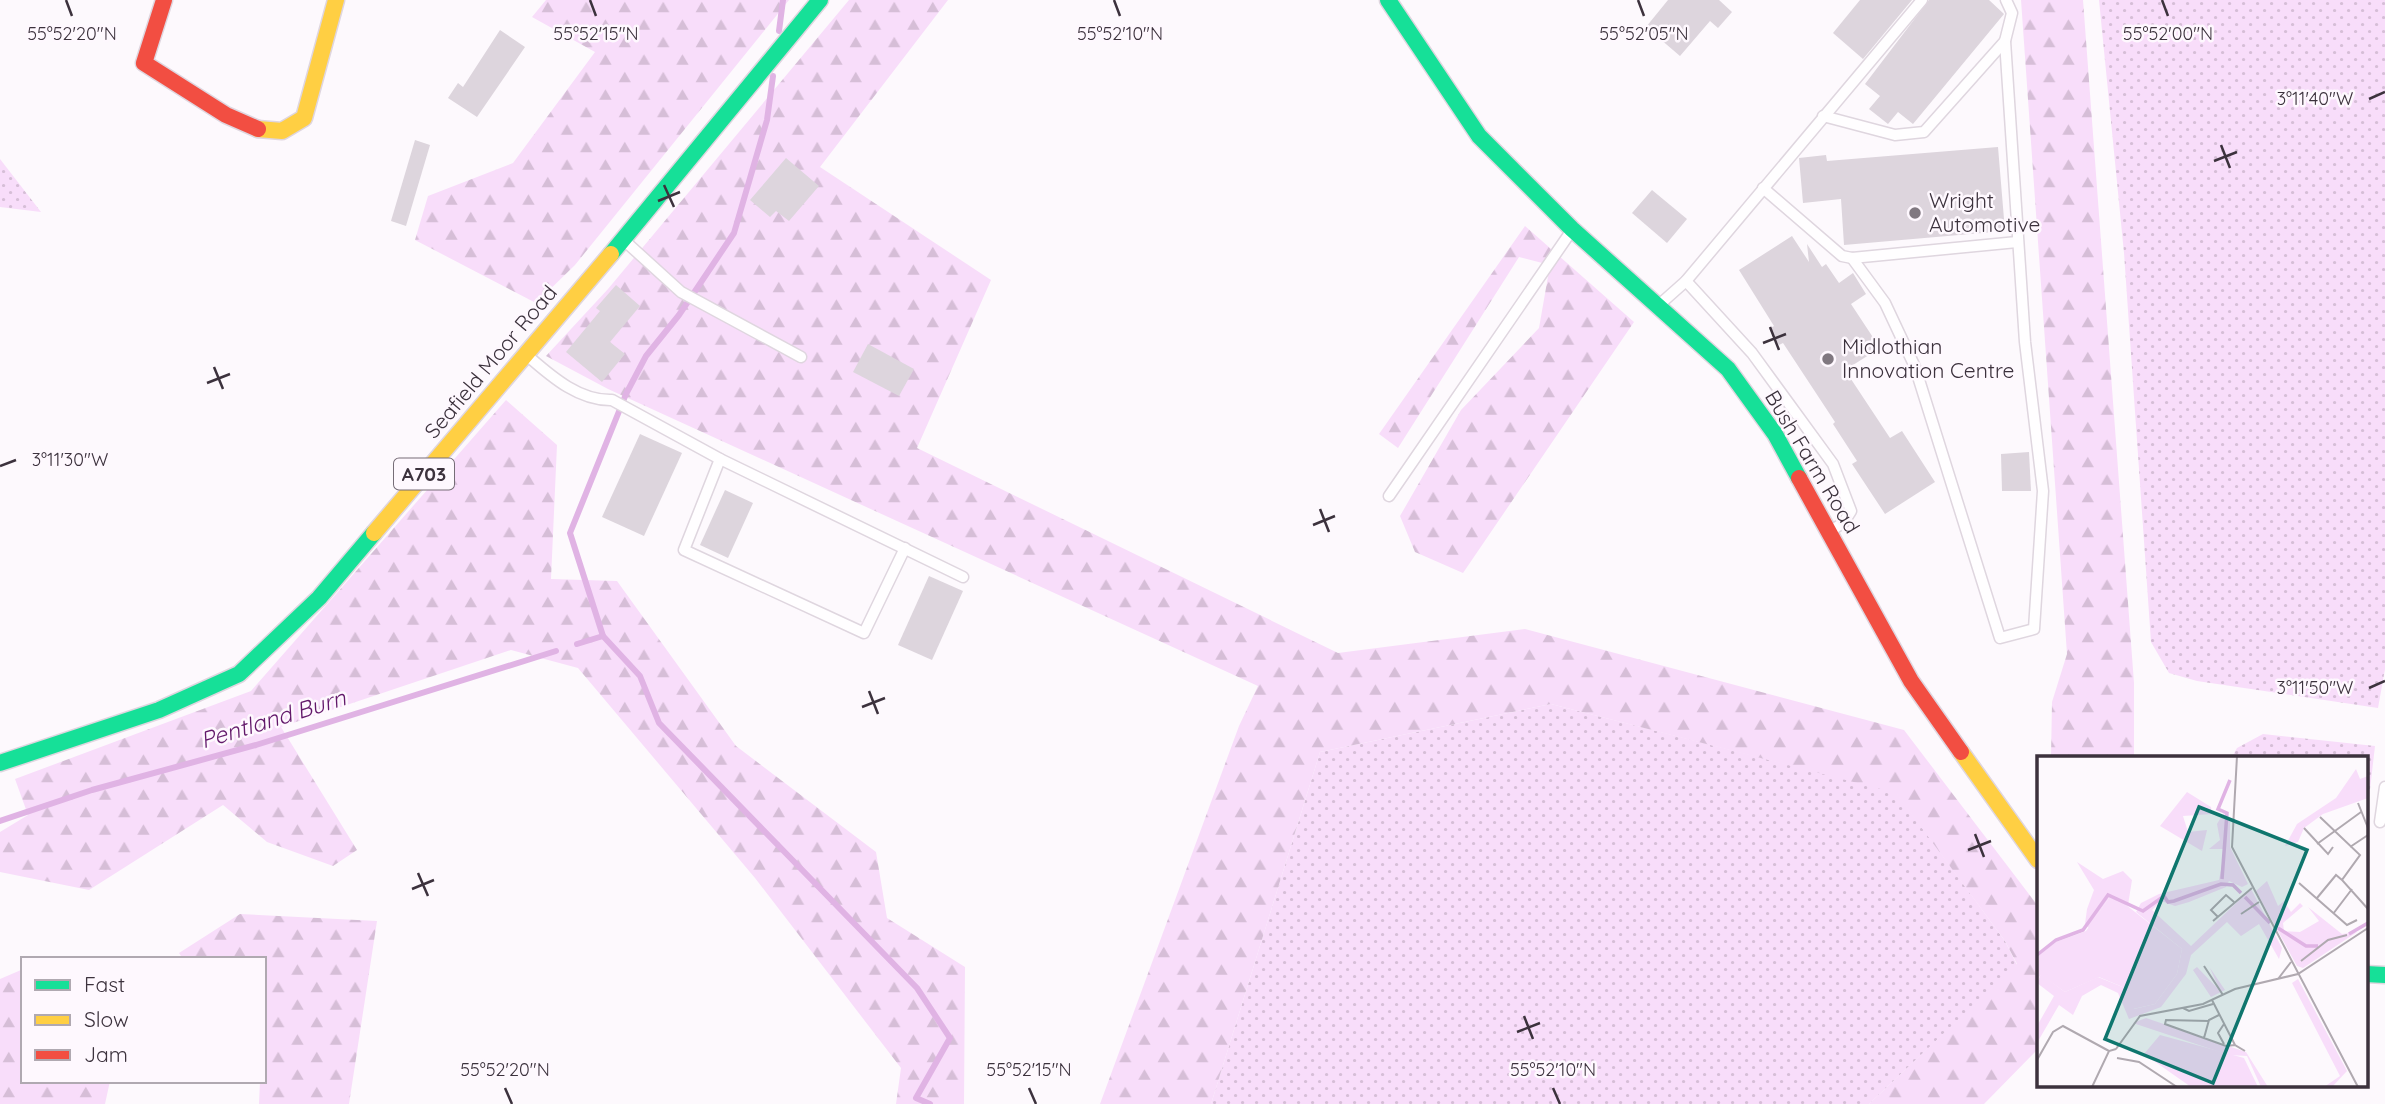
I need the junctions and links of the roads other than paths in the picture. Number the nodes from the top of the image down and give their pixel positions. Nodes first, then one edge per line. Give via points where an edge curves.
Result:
1 (164, 0) edge
2 (336, 0) edge
3 (820, 0) edge
4 (1388, 0) edge
5 (1922, 0) edge
6 (2006, 0) edge
7 (2005, 41) junction
8 (1823, 116) junction
9 (1763, 188) junction
10 (1572, 229) junction
11 (623, 240) junction
12 (2017, 242) junction
13 (1852, 258) junction
14 (1686, 281) junction
15 (1659, 305) junction
16 (525, 354) junction
17 (801, 358) dead end
18 (720, 459) junction
19 (1389, 496) dead end
20 (1830, 531) junction
21 (905, 548) junction
22 (963, 576) dead end
23 (0, 763) edge
24 (2385, 787) edge
25 (2381, 821) dead end
26 (2037, 857) edge

1 - 2 street via 144,63 239,122 278,132 304,118
3 - 11 street, Seafield Moor Road / A703
4 - 10 street, Bush Farm Road via 1479,136
5 - 8 lane
6 - 7 lane via 2012,13
7 - 8 lane via 1924,132 1895,135
7 - 12 lane
8 - 9 lane
9 - 13 lane via 1842,256
9 - 14 lane
10 - 15 street, Bush Farm Road
10 - 19 lane
11 - 16 street, Seafield Moor Road / A703
11 - 17 lane via 681,292
12 - 13 lane
12 - 13 lane via 2043,491 2034,629 2000,638 1915,367 1885,303
14 - 15 lane
14 - 20 lane via 1752,352 1833,464 1851,511
15 - 20 street, Bush Farm Road via 1728,369 1775,433
16 - 18 lane via 552,377 594,401 626,407
16 - 23 street, Seafield Moor Road / A703 via 319,598 239,674 159,710
18 - 21 lane
18 - 21 lane via 684,550 864,633
20 - 26 street, Bush Farm Road via 1911,681
21 - 22 lane
24 - 25 lane

